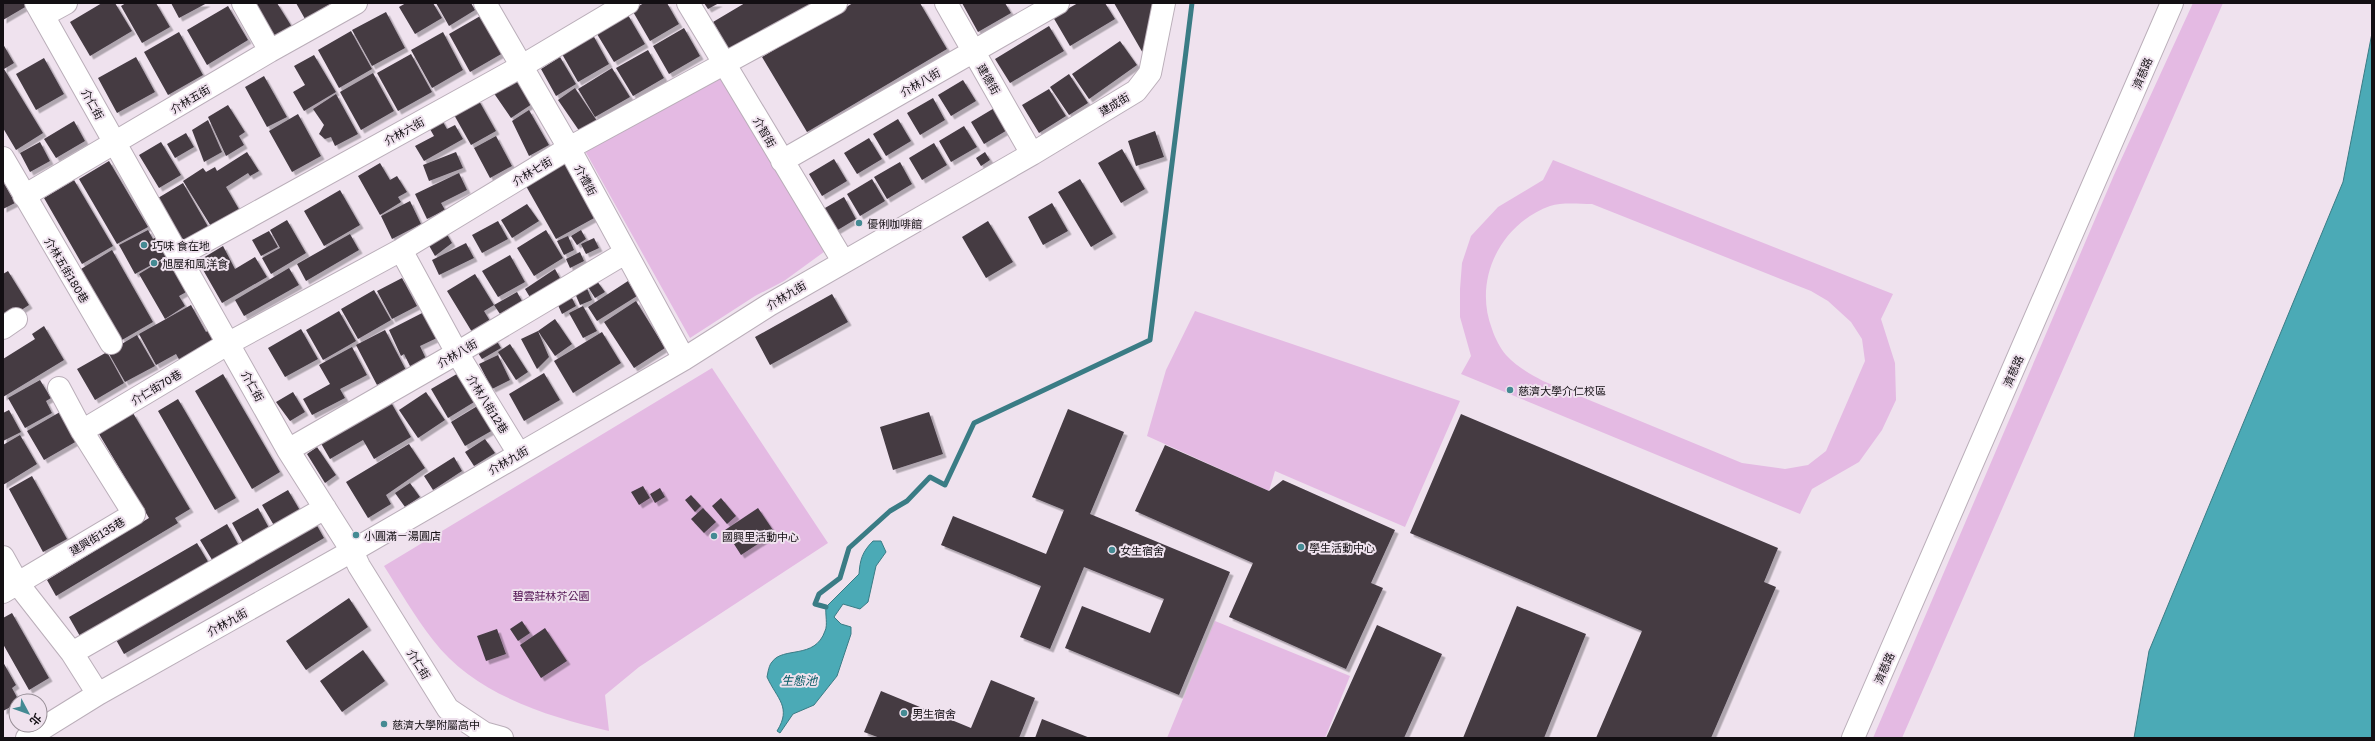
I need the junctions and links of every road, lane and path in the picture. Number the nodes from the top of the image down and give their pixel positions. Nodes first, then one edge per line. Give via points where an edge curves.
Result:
1 (66, 3) edge
2 (243, 3) edge
3 (356, 3) edge
4 (485, 3) edge
5 (628, 3) edge
6 (688, 3) edge
7 (836, 3) edge
8 (946, 3) edge
9 (1058, 3) edge
10 (1164, 3) edge
11 (2172, 3) edge
12 (40, 9) edge
13 (270, 51) junction
14 (973, 51) junction
15 (725, 64) junction
16 (522, 66) junction
17 (114, 144) junction
18 (569, 148) junction
19 (1032, 154) junction
20 (3, 158) edge
21 (782, 161) junction
22 (24, 196) junction
23 (401, 250) junction
24 (625, 253) junction
25 (178, 256) junction
26 (843, 261) junction
27 (111, 343) dead end
28 (229, 343) junction
29 (457, 353) junction
30 (684, 359) junction
31 (59, 388) dead end
32 (82, 431) junction
33 (288, 450) junction
34 (519, 454) junction
35 (325, 508) junction
36 (352, 551) junction
37 (3, 557) edge
38 (10, 588) edge
39 (72, 653) junction
40 (98, 694) junction
41 (27, 738) edge
42 (502, 738) edge
43 (1853, 738) edge

1 - 12 street
2 - 13 street
3 - 13 street, 介林五街
4 - 16 street, 介禮街
5 - 16 street, 介林六街
6 - 15 street, 介智街
7 - 15 street, 介林七街
8 - 14 street, 建德街
9 - 14 street, 介林八街
10 - 19 street, 建成街 via 1150,73 1136,91
11 - 43 street, 濟慈路
12 - 17 street, 介仁街
13 - 17 street, 介林五街
14 - 19 street, 建德街
14 - 21 street, 介林八街
15 - 18 street, 介林七街
15 - 21 street, 介智街
16 - 18 street, 介禮街
16 - 25 street, 介林六街
17 - 22 street, 介林五街
17 - 25 street, 介仁街
18 - 23 street, 介林七街
18 - 24 street, 介禮街
19 - 26 street, 介林九街
20 - 22 street, 介林五街180巷
21 - 26 street, 介智街
22 - 27 street, 介林五街180巷
23 - 28 street, 介林七街
23 - 29 street, 介林八街12巷
24 - 29 street, 介林八街
24 - 30 street, 介禮街
25 - 28 street, 介仁街
26 - 30 street, 介林九街
28 - 32 street, 介仁街70巷
28 - 33 street, 介仁街
29 - 33 street, 介林八街
29 - 34 street, 介林八街12巷
30 - 34 street, 介林九街
31 - 32 street
32 - 38 street, 建興街135巷 via 134,514
33 - 35 street, 介仁街
34 - 36 street, 介林九街
35 - 36 street, 介仁街
35 - 39 street
36 - 40 street, 介林九街
36 - 42 street, 介仁街 via 448,709 484,733
37 - 38 street
38 - 39 street
39 - 40 street
40 - 41 street, 介林九街

